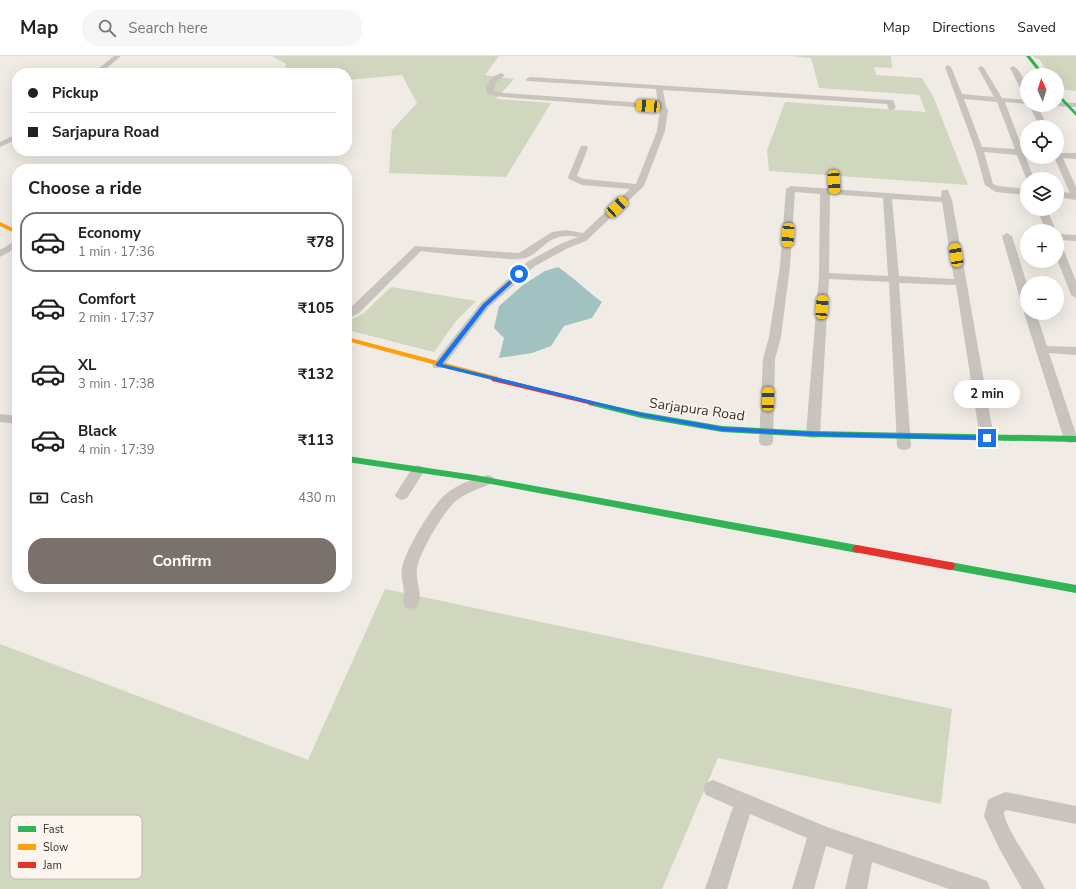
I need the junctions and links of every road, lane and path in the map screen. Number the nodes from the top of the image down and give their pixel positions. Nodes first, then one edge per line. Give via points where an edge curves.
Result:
1 (118, 56) edge
2 (1028, 56) edge
3 (948, 67) dead end
4 (103, 68) edge
5 (981, 68) dead end
6 (1013, 68) dead end
7 (1037, 68) edge
8 (501, 75) dead end
9 (530, 79) dead end
10 (1020, 81) edge
11 (659, 87) junction
12 (960, 96) junction
13 (1076, 98) edge
14 (1000, 100) junction
15 (1064, 100) edge
16 (1020, 101) edge
17 (1064, 101) edge
18 (662, 107) junction
19 (892, 108) dead end
20 (1076, 115) edge
21 (12, 139) edge
22 (0, 145) edge
23 (1020, 145) edge
24 (584, 148) dead end
25 (979, 149) junction
26 (1020, 152) edge
27 (1064, 155) edge
28 (1076, 156) edge
29 (1062, 164) edge
30 (834, 182) dead end
31 (638, 187) junction
32 (1020, 191) edge
33 (830, 192) junction
34 (1064, 195) edge
35 (887, 196) junction
36 (1076, 196) edge
37 (0, 214) edge
38 (12, 220) edge
39 (0, 224) edge
40 (12, 230) edge
41 (585, 236) junction
42 (1007, 236) dead end
43 (1064, 237) edge
44 (1076, 238) edge
45 (12, 246) edge
46 (0, 254) edge
47 (1064, 264) edge
48 (824, 276) junction
49 (1020, 279) edge
50 (894, 280) junction
51 (960, 282) junction
52 (1076, 295) edge
53 (352, 313) edge
54 (1032, 320) edge
55 (352, 341) edge
56 (1042, 349) junction
57 (1076, 351) edge
58 (435, 370) junction
59 (0, 418) edge
60 (12, 419) edge
61 (813, 434) junction
62 (987, 438) junction
63 (766, 439) junction
64 (1073, 439) edge
65 (904, 443) junction
66 (352, 460) edge
67 (418, 470) junction
68 (488, 480) junction
69 (402, 495) dead end
70 (1076, 589) edge
71 (411, 603) dead end
72 (713, 789) dead end
73 (744, 802) junction
74 (1076, 815) edge
75 (825, 836) junction
76 (864, 850) junction
77 (716, 889) edge
78 (803, 889) edge
79 (856, 889) edge
80 (979, 889) edge
81 (1034, 889) edge

1 - 4 street
2 - 7 main road
3 - 12 street
5 - 14 street
6 - 10 street
8 - 18 street via 492,83 490,92
9 - 11 street
11 - 18 street
11 - 19 street via 890,102
12 - 14 street
12 - 25 street
13 - 15 street
14 - 16 street
14 - 23 street
17 - 20 main road
18 - 31 street via 664,110 661,131
21 - 22 street
24 - 31 street via 572,177 582,182
25 - 26 street
25 - 32 street via 989,185 996,189
27 - 28 street
29 - 36 street
30 - 33 street
31 - 41 street
33 - 35 street
33 - 48 street
33 - 63 street via 791,189 785,266 775,337 768,359
34 - 36 street
35 - 50 street
35 - 51 street via 946,196
37 - 38 main road
39 - 40 main road
41 - 53 street via 567,233 552,235 520,256 419,248
41 - 58 street via 531,264 485,305
42 - 49 street
43 - 44 street
45 - 46 street
47 - 52 street
48 - 50 street
48 - 61 street
50 - 51 street
50 - 65 street
51 - 62 street
54 - 56 street
55 - 58 main road, Sarjapura Road
56 - 57 street
56 - 64 street
58 - 63 main road, Sarjapura Road
59 - 60 street
61 - 63 main road, Sarjapura Road
61 - 65 main road, Sarjapura Road
62 - 64 main road, Sarjapura Road
62 - 65 main road, Sarjapura Road
66 - 67 main road
67 - 68 main road
67 - 69 street
68 - 70 main road
68 - 71 street via 467,488 448,500 438,514 411,561
72 - 73 street
73 - 75 street
73 - 77 street
74 - 81 street via 1006,801 995,807 994,816
75 - 76 street
75 - 78 street via 816,840
76 - 79 street
76 - 80 street

